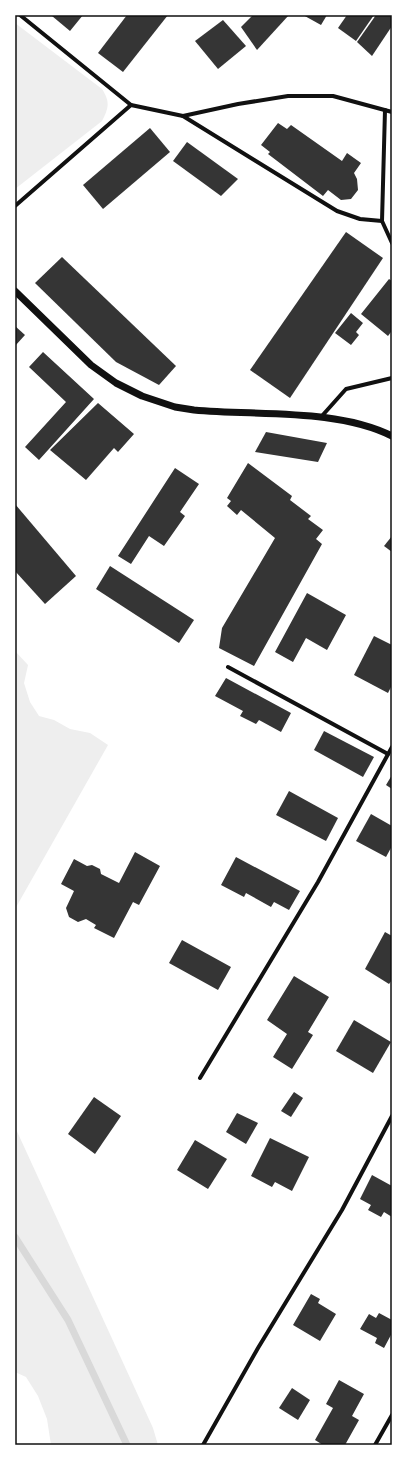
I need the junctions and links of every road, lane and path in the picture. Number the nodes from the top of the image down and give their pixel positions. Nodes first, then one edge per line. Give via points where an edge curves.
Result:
1 (20, 15) edge
2 (131, 105) junction
3 (385, 110) junction
4 (392, 112) edge
5 (183, 116) junction
6 (15, 206) edge
7 (382, 221) junction
8 (392, 243) edge
9 (15, 291) edge
10 (392, 378) edge
11 (321, 417) junction
12 (392, 436) edge
13 (228, 667) dead end
14 (392, 747) edge
15 (388, 754) junction
16 (200, 1078) dead end
17 (392, 1116) edge
18 (392, 1415) edge
19 (203, 1445) edge
20 (375, 1445) edge

1 - 2 street
2 - 5 street
2 - 6 street
3 - 4 street
3 - 5 street via 333,96 288,96
3 - 7 street
5 - 7 street via 337,211 360,219
7 - 8 street
9 - 11 street via 91,364 116,383 142,396 175,407 194,410
10 - 11 street via 346,389
11 - 12 street via 354,423
13 - 15 street
14 - 15 street
15 - 16 street via 318,882
17 - 19 street via 342,1210 258,1348
18 - 20 street

